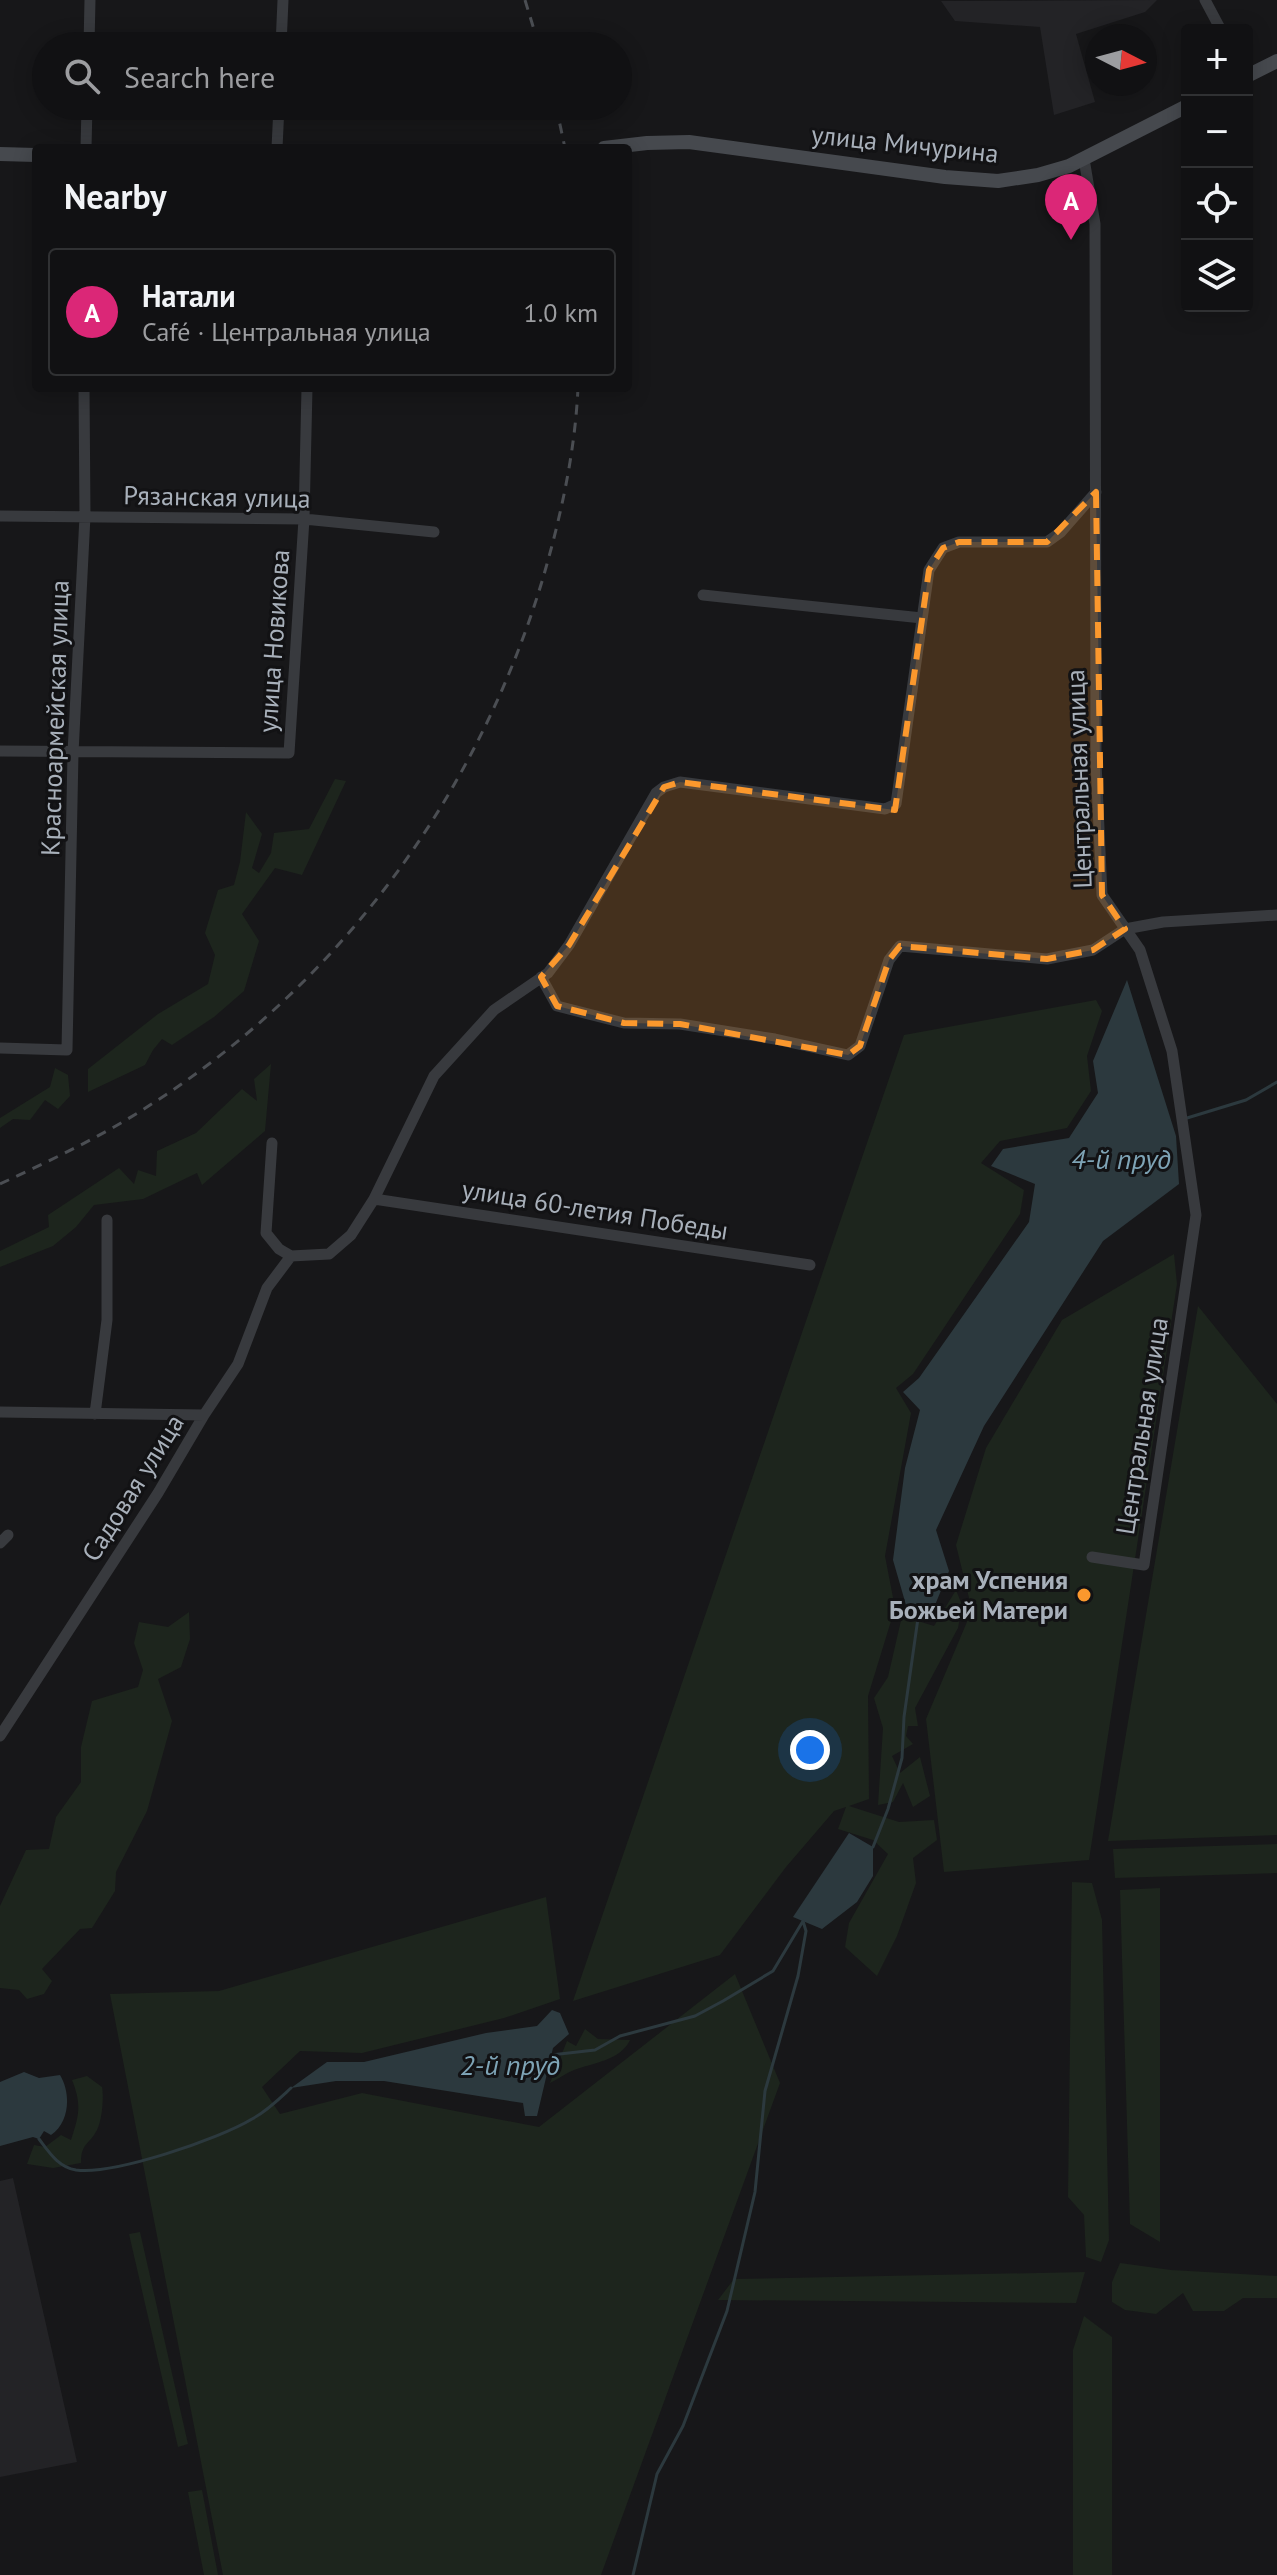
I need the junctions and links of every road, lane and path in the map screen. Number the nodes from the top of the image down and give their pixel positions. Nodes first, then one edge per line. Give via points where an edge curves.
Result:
1 (90, 0) edge
2 (283, 0) edge
3 (1205, 0) edge
4 (1218, 24) edge
5 (89, 32) edge
6 (282, 32) edge
7 (1277, 61) edge
8 (1253, 73) edge
9 (1181, 109) edge
10 (87, 120) edge
11 (278, 120) edge
12 (86, 144) edge
13 (277, 144) edge
14 (632, 146) edge
15 (0, 154) edge
16 (32, 155) edge
17 (1084, 159) junction
18 (84, 392) edge
19 (307, 392) edge
20 (1096, 492) junction
21 (0, 516) edge
22 (85, 516) junction
23 (304, 519) junction
24 (434, 532) dead end
25 (703, 595) dead end
26 (922, 618) junction
27 (0, 751) edge
28 (73, 753) junction
29 (1277, 915) edge
30 (1125, 929) junction
31 (541, 977) junction
32 (0, 1048) edge
33 (272, 1143) dead end
34 (374, 1199) junction
35 (107, 1220) dead end
36 (291, 1256) junction
37 (810, 1265) dead end
38 (0, 1412) edge
39 (95, 1414) junction
40 (204, 1415) junction
41 (1092, 1557) dead end
42 (0, 1736) edge

1 - 5 street
2 - 6 street
3 - 4 street
7 - 8 main road
9 - 17 main road, улица Мичурина
10 - 12 street
11 - 13 street
14 - 17 main road, улица Мичурина via 689,142 998,181 1038,175
15 - 16 main road
17 - 20 street, Центральная улица via 1095,224
18 - 22 street, Красноармейская улица
19 - 23 street, улица Новикова
20 - 26 street via 1047,542 959,542 943,548 929,570
20 - 30 street, Центральная улица via 1096,762 1102,895
21 - 22 street, Рязанская улица
22 - 23 street, Рязанская улица
22 - 28 street, Красноармейская улица
23 - 24 street, Рязанская улица
23 - 28 street, улица Новикова via 289,753
25 - 26 street
26 - 31 street via 896,804 885,809 680,782 664,787 569,945
27 - 28 street
28 - 32 street, Красноармейская улица via 67,1050
29 - 30 street
30 - 31 street via 1093,950 1047,959 900,946 889,960 860,1046 848,1055 680,1024 624,1023 587,1014 557,1006
30 - 41 street, Центральная улица via 1140,950 1172,1051 1196,1215 1144,1565
31 - 34 street via 494,1010 434,1076
33 - 36 street via 266,1233
34 - 36 street via 351,1235 329,1254
34 - 37 street, улица 60-летия Победы
35 - 39 street via 107,1320
36 - 40 street, Садовая улица via 267,1288 238,1364
38 - 39 street
39 - 40 street
40 - 42 street, Садовая улица

